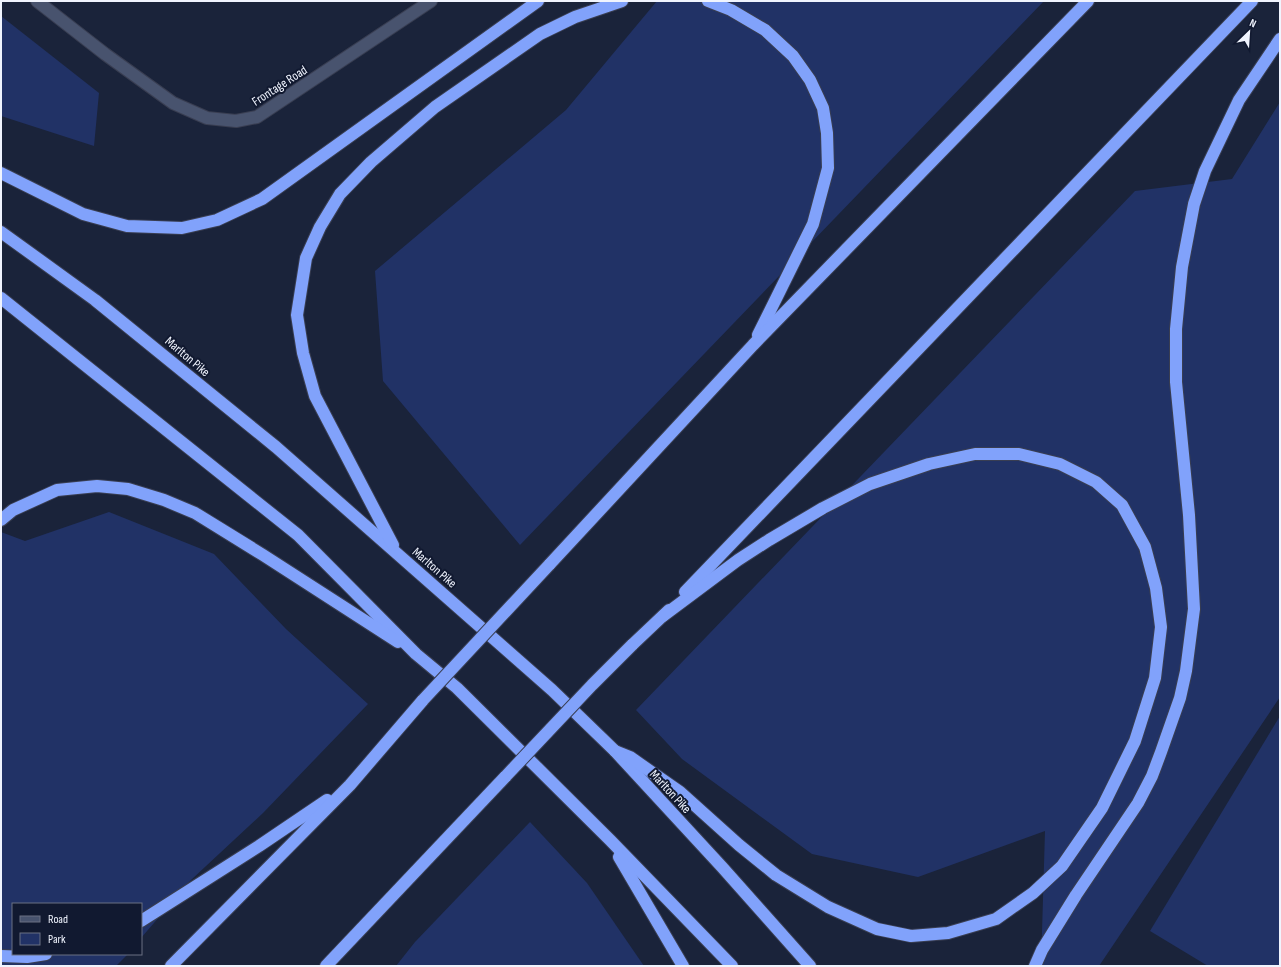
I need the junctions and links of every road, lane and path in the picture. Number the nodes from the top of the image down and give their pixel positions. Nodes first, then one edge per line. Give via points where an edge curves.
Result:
1 (37, 1) edge
2 (431, 1) edge
3 (538, 1) edge
4 (622, 1) edge
5 (708, 1) edge
6 (1088, 1) edge
7 (1252, 1) edge
8 (1280, 39) edge
9 (1, 173) edge
10 (1, 232) edge
11 (1, 298) edge
12 (753, 345) junction
13 (1, 520) edge
14 (396, 552) junction
15 (663, 616) junction
16 (416, 654) junction
17 (615, 751) junction
18 (350, 785) junction
19 (610, 840) junction
20 (142, 920) edge
21 (40, 955) edge
22 (1, 956) edge
23 (172, 966) edge
24 (326, 966) edge
25 (683, 966) edge
26 (732, 966) edge
27 (810, 966) edge
28 (1035, 966) edge

1 - 2 street, Frontage Road via 173,103 207,118 236,121 257,117
3 - 9 highway via 262,199 216,220 182,228 127,226 83,214
4 - 14 highway via 575,17 540,34 435,107 371,162 340,194 320,226 306,258 297,316 303,353 315,396
5 - 12 highway via 731,10 765,30 793,56 810,80 820,101 827,133 828,168 813,224
6 - 12 highway
7 - 15 highway
8 - 28 highway via 1239,100 1205,171 1194,204 1182,267 1176,329 1176,382 1189,515 1194,608 1180,698 1152,776 1138,803 1076,895
10 - 14 highway, Marlton Pike via 96,300 153,346 276,447
11 - 16 highway via 298,534
12 - 18 highway, bridge via 423,700
13 - 16 highway via 13,510 57,490 97,486 128,489 164,500 195,513 264,555
14 - 17 highway, Marlton Pike via 552,690
15 - 17 highway via 738,560 823,508 870,484 930,464 975,454 1018,454 1060,464 1096,482 1122,505 1145,547 1156,588 1161,627 1155,678 1135,741 1102,808 1062,866 1033,893 996,919 948,933 911,936 877,929 828,907 776,875 680,792 630,757
15 - 24 highway, bridge via 592,685
16 - 19 highway via 457,688
17 - 27 highway, Marlton Pike
18 - 20 highway
18 - 23 highway
19 - 25 highway
19 - 26 highway
21 - 22 highway

